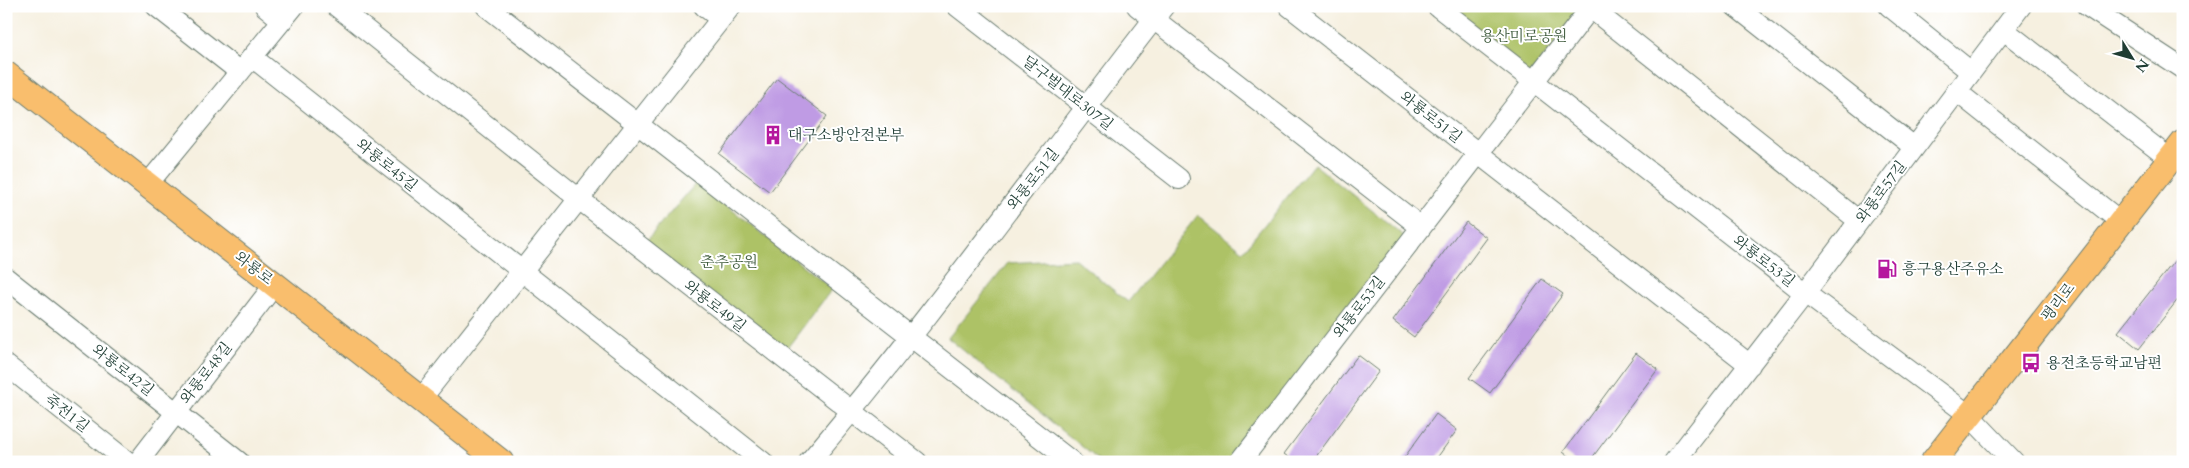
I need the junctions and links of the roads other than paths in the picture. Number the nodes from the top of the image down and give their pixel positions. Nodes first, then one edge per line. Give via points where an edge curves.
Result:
1 (156, 6) edge
2 (265, 6) edge
3 (336, 6) edge
4 (486, 6) edge
5 (704, 6) edge
6 (957, 6) edge
7 (1138, 6) edge
8 (1289, 6) edge
9 (1437, 6) edge
10 (1735, 6) edge
11 (1888, 6) edge
12 (2021, 6) edge
13 (2087, 6) edge
14 (1590, 7) edge
15 (288, 13) edge
16 (726, 13) edge
17 (1159, 13) edge
18 (2004, 30) junction
19 (246, 64) junction
20 (2183, 69) edge
21 (1971, 72) junction
22 (8, 78) edge
23 (1534, 81) junction
24 (1956, 91) junction
25 (1087, 109) junction
26 (638, 125) junction
27 (1914, 147) junction
28 (2177, 151) edge
29 (1478, 154) junction
30 (1179, 179) dead end
31 (148, 185) junction
32 (579, 199) junction
33 (1859, 220) junction
34 (2121, 222) junction
35 (1421, 227) junction
36 (522, 272) junction
37 (6, 278) edge
38 (275, 284) junction
39 (1805, 292) junction
40 (909, 337) junction
41 (6, 365) edge
42 (1750, 365) junction
43 (420, 399) junction
44 (176, 412) junction
45 (852, 412) junction
46 (1969, 414) junction
47 (128, 462) edge
48 (138, 462) edge
49 (239, 462) edge
50 (501, 462) edge
51 (763, 462) edge
52 (809, 462) edge
53 (917, 462) edge
54 (1072, 462) edge
55 (1240, 462) edge
56 (1674, 462) edge
57 (1933, 462) edge
58 (2014, 462) edge

1 - 19 street, 와룡로45길
2 - 15 street
3 - 32 street
4 - 26 street
5 - 16 street
6 - 25 street, 달구벌대로307길
7 - 17 street
8 - 29 street, 와룡로51길
9 - 23 street
10 - 27 street
11 - 21 street
12 - 18 street, 와룡로57길
13 - 20 street
14 - 23 street, 와룡로53길
14 - 33 street, 와룡로53길
15 - 19 street
16 - 26 street
17 - 25 street, 와룡로51길
17 - 35 street
18 - 21 street, 와룡로57길
18 - 28 street
19 - 31 street
19 - 36 street, 와룡로45길
21 - 24 street, 와룡로57길
22 - 31 main road, 와룡로
23 - 29 street, 와룡로53길
23 - 39 street, 와룡로53길
24 - 27 street, 와룡로57길
24 - 34 street
25 - 30 street, 달구벌대로307길
25 - 40 street, 와룡로51길
26 - 32 street
26 - 40 street
27 - 33 street, 와룡로57길
28 - 34 main road, 평리로
29 - 35 street, 와룡로53길
29 - 42 street
31 - 38 main road, 와룡로
32 - 36 street
32 - 45 street, 와룡로49길
33 - 39 street, 와룡로57길
34 - 46 main road, 평리로
35 - 55 street, 와룡로53길
36 - 43 street
36 - 51 street
37 - 44 street, 와룡로42길
38 - 43 main road, 와룡로
38 - 44 street, 와룡로48길
39 - 42 street, 와룡로57길
39 - 46 street
40 - 45 street, 와룡로51길
40 - 54 street
41 - 47 street, 죽전1길
42 - 56 street, 와룡로57길
43 - 50 main road, 와룡로
44 - 48 street, 와룡로48길
44 - 49 street, 와룡로42길
45 - 52 street, 와룡로51길
45 - 53 street
46 - 57 main road, 평리로
46 - 58 street

